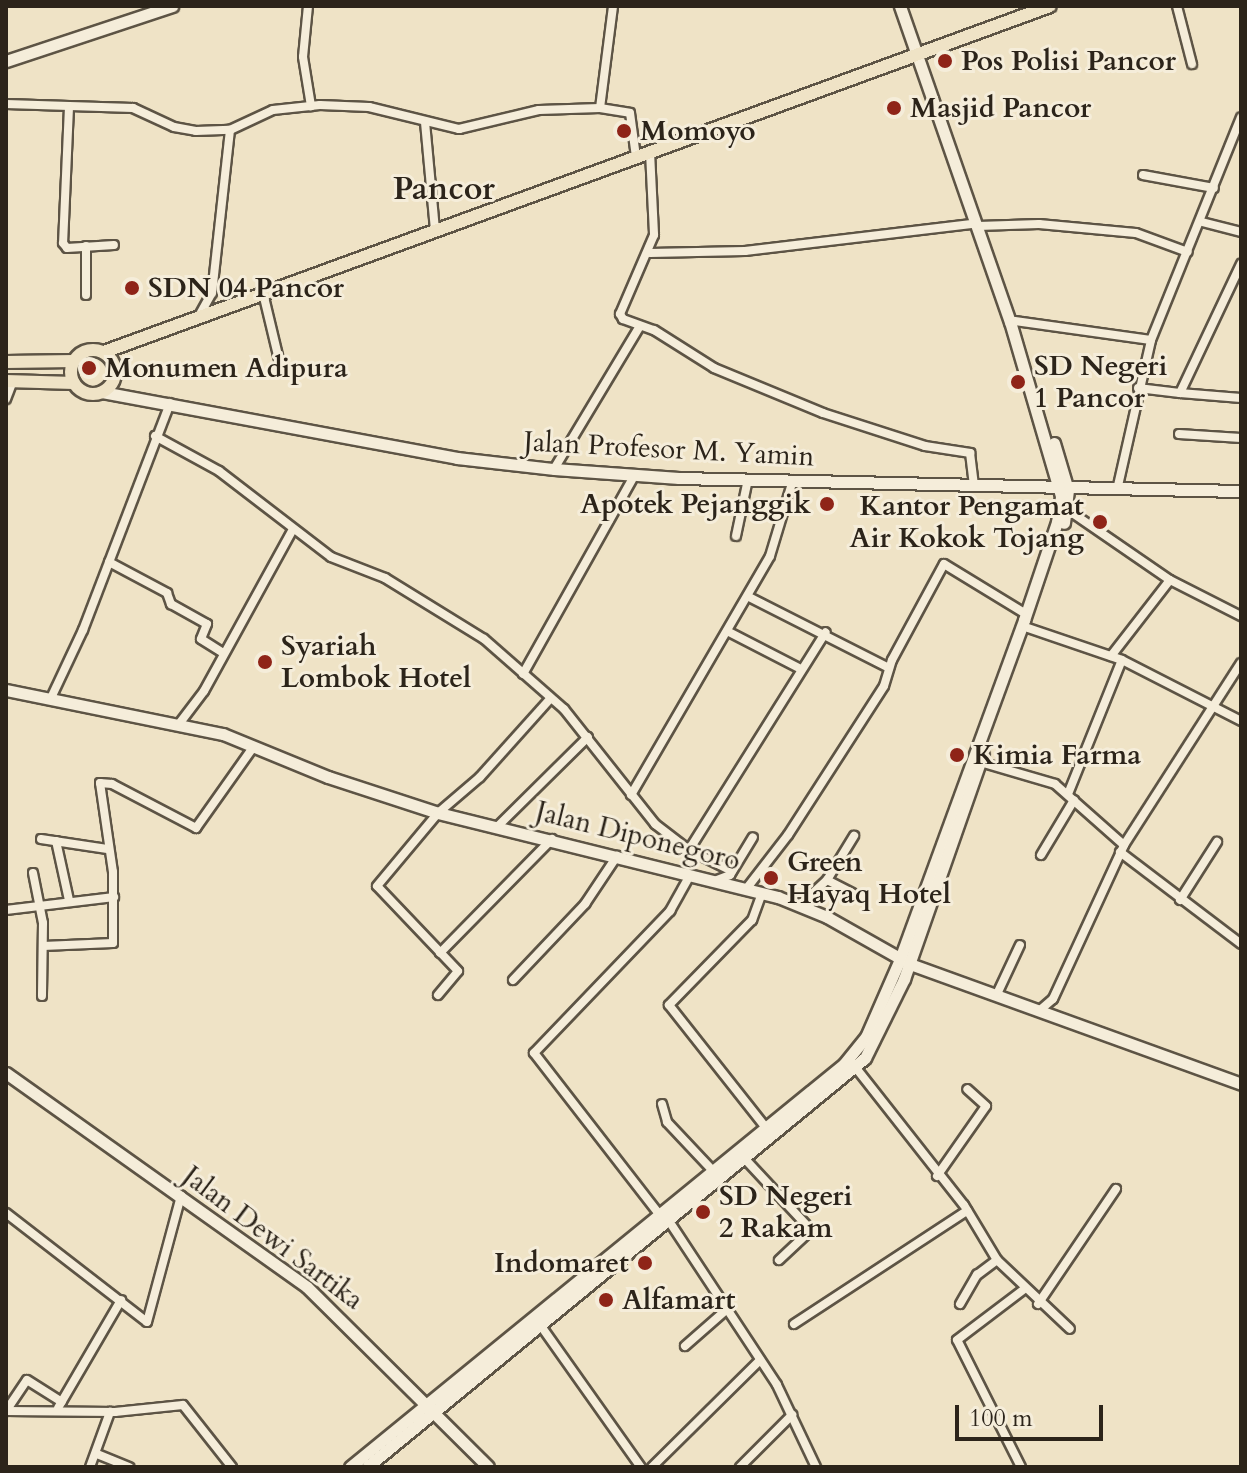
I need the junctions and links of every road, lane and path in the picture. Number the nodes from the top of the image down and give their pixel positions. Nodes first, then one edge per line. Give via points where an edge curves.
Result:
1 (172, 6) edge
2 (308, 6) edge
3 (613, 6) edge
4 (900, 6) edge
5 (1050, 6) edge
6 (1177, 6) edge
7 (918, 54) junction
8 (6, 61) edge
9 (1192, 64) dead end
10 (6, 104) edge
11 (311, 106) junction
12 (69, 107) junction
13 (600, 108) junction
14 (1241, 117) edge
15 (425, 122) junction
16 (230, 130) junction
17 (650, 152) junction
18 (636, 157) junction
19 (1143, 175) dead end
20 (1214, 188) junction
21 (1202, 222) junction
22 (975, 225) junction
23 (435, 230) junction
24 (1241, 232) edge
25 (114, 245) dead end
26 (86, 246) junction
27 (1188, 252) junction
28 (650, 253) junction
29 (991, 263) junction
30 (1241, 264) edge
31 (263, 293) junction
32 (86, 295) dead end
33 (197, 318) junction
34 (1015, 321) junction
35 (640, 326) junction
36 (1151, 340) junction
37 (104, 352) junction
38 (74, 361) junction
39 (6, 362) edge
40 (282, 372) dead end
41 (10, 381) edge
42 (74, 383) junction
43 (1138, 388) junction
44 (102, 392) junction
45 (1180, 393) junction
46 (1241, 398) edge
47 (6, 399) edge
48 (170, 403) junction
49 (1179, 434) dead end
50 (155, 436) junction
51 (1241, 438) edge
52 (554, 469) junction
53 (634, 476) junction
54 (748, 479) junction
55 (793, 480) junction
56 (974, 486) junction
57 (1064, 490) junction
58 (1116, 491) junction
59 (1241, 491) edge
60 (1068, 510) junction
61 (293, 529) junction
62 (736, 536) dead end
63 (109, 562) junction
64 (1170, 580) junction
65 (749, 597) junction
66 (1241, 616) edge
67 (1027, 621) junction
68 (727, 631) junction
69 (826, 632) junction
70 (223, 653) junction
71 (1111, 656) junction
72 (1122, 660) junction
73 (1241, 663) edge
74 (889, 668) junction
75 (801, 669) junction
76 (523, 674) junction
77 (6, 690) edge
78 (51, 698) junction
79 (550, 699) junction
80 (1213, 707) junction
81 (1241, 721) edge
82 (179, 724) junction
83 (588, 737) junction
84 (254, 746) junction
85 (980, 762) junction
86 (631, 795) junction
87 (1071, 797) junction
88 (438, 813) junction
89 (499, 825) junction
90 (854, 836) dead end
91 (753, 837) dead end
92 (552, 838) junction
93 (41, 839) dead end
94 (56, 841) junction
95 (1217, 842) dead end
96 (1122, 848) junction
97 (107, 849) junction
98 (689, 850) junction
99 (1041, 855) dead end
100 (617, 856) junction
101 (732, 871) junction
102 (33, 873) dead end
103 (690, 875) junction
104 (717, 880) junction
105 (827, 880) junction
106 (747, 888) junction
107 (762, 893) junction
108 (852, 893) dead end
109 (114, 897) junction
110 (69, 900) junction
111 (1180, 900) junction
112 (41, 902) junction
113 (799, 906) junction
114 (6, 910) edge
115 (1241, 944) edge
116 (1020, 945) dead end
117 (43, 946) junction
118 (440, 953) junction
119 (905, 961) junction
120 (513, 980) dead end
121 (997, 994) junction
122 (438, 995) dead end
123 (42, 996) dead end
124 (1039, 1011) junction
125 (856, 1068) junction
126 (6, 1073) edge
127 (1241, 1084) edge
128 (967, 1089) dead end
129 (662, 1104) dead end
130 (769, 1131) junction
131 (745, 1159) junction
132 (712, 1170) junction
133 (937, 1176) junction
134 (1116, 1189) dead end
135 (181, 1196) junction
136 (967, 1211) junction
137 (6, 1213) edge
138 (664, 1217) junction
139 (779, 1260) dead end
140 (997, 1260) junction
141 (1023, 1290) junction
142 (121, 1300) junction
143 (960, 1304) dead end
144 (1038, 1304) junction
145 (726, 1310) junction
146 (545, 1318) junction
147 (794, 1324) dead end
148 (1070, 1329) dead end
149 (685, 1346) dead end
150 (760, 1360) junction
151 (60, 1405) junction
152 (430, 1409) junction
153 (6, 1411) edge
154 (110, 1412) junction
155 (792, 1415) junction
156 (97, 1454) junction
157 (90, 1467) edge
158 (129, 1467) edge
159 (232, 1467) edge
160 (350, 1467) edge
161 (367, 1467) edge
162 (488, 1467) edge
163 (641, 1467) edge
164 (652, 1467) edge
165 (740, 1467) edge
166 (816, 1467) edge
167 (1021, 1467) edge

1 - 8 main road
2 - 11 street via 303,57
3 - 13 street
4 - 7 main road
5 - 7 main road
6 - 9 street
7 - 17 main road
7 - 22 main road via 935,85
10 - 12 street
11 - 15 street via 369,107
11 - 16 street via 264,113
12 - 16 street via 133,108 184,130
12 - 26 street via 63,243 67,248
13 - 15 street via 539,110 467,129
13 - 18 street via 630,113
14 - 20 street
15 - 23 street
16 - 33 street via 212,293
17 - 18 main road
17 - 28 street
18 - 23 main road
19 - 20 street
20 - 21 street
21 - 24 street
21 - 27 street
22 - 27 street via 1128,232
22 - 28 street via 745,251
22 - 29 main road
23 - 31 main road
25 - 26 street
26 - 32 street
27 - 36 street
28 - 35 street via 620,314
29 - 34 main road
29 - 57 main road
30 - 45 street
31 - 33 main road
31 - 40 street
33 - 37 main road
34 - 36 street
34 - 57 main road
35 - 52 street
35 - 56 street via 714,368 823,413 925,446 970,453
36 - 43 street
37 - 38 main road via 87,351
37 - 44 main road via 116,373
38 - 39 main road
38 - 42 main road
41 - 42 main road
41 - 47 street
42 - 44 main road via 89,393
43 - 45 street
43 - 58 street
44 - 48 main road, Jalan Profesor M. Yamin
45 - 46 street
48 - 50 street
48 - 52 main road, Jalan Profesor M. Yamin via 457,458
49 - 51 street
50 - 61 street via 199,457
50 - 63 street
52 - 53 main road, Jalan Profesor M. Yamin
53 - 54 main road, Jalan Profesor M. Yamin
53 - 76 street
54 - 55 main road, Jalan Profesor M. Yamin
54 - 62 street
55 - 56 main road, Jalan Profesor M. Yamin
55 - 65 street via 784,525
56 - 57 main road, Jalan Profesor M. Yamin
57 - 58 main road, Jalan Profesor M. Yamin
57 - 60 main road
57 - 67 main road
58 - 59 main road, Jalan Profesor M. Yamin
60 - 64 street
60 - 67 main road
61 - 70 street
61 - 76 street via 331,557 385,578 484,639
63 - 70 street via 167,593 171,604 207,624 201,639
63 - 78 street
64 - 66 street
64 - 71 street
65 - 68 street
65 - 69 street
67 - 71 street
67 - 74 street via 944,564
67 - 85 main road
67 - 119 main road
68 - 75 street
68 - 86 street
69 - 74 street
69 - 75 street
70 - 82 street
71 - 72 street
72 - 80 street
72 - 87 street
73 - 80 street
74 - 106 street via 884,686 811,800
75 - 98 street
76 - 79 street
77 - 78 main road, Jalan Diponegoro
78 - 82 main road, Jalan Diponegoro
79 - 83 street
79 - 88 street via 480,777
80 - 81 street
80 - 96 street
82 - 84 main road, Jalan Diponegoro
83 - 86 street
83 - 89 street
84 - 88 main road, Jalan Diponegoro
84 - 97 street via 202,823 193,828 102,781
85 - 87 street via 1043,779
85 - 119 main road
86 - 98 street via 655,824
87 - 96 street
87 - 99 street
88 - 89 main road, Jalan Diponegoro
88 - 118 street via 377,886
89 - 92 main road, Jalan Diponegoro
90 - 105 street
91 - 101 street
92 - 100 main road, Jalan Diponegoro
92 - 118 street
93 - 94 street
94 - 97 street
94 - 110 street
95 - 111 street
96 - 111 street
96 - 124 street via 1053,999
97 - 109 street
98 - 101 street
100 - 103 main road, Jalan Diponegoro
100 - 120 street via 585,904
101 - 104 street
102 - 112 street
103 - 104 main road, Jalan Diponegoro
103 - 138 street via 670,911 534,1053
104 - 106 main road, Jalan Diponegoro
105 - 108 street
105 - 113 street
106 - 107 main road, Jalan Diponegoro
107 - 113 main road, Jalan Diponegoro
107 - 130 street via 739,935 669,1002
109 - 110 street
109 - 117 street via 111,944
110 - 112 street
111 - 115 street
112 - 114 street
112 - 117 street
113 - 119 main road, Jalan Diponegoro
116 - 121 street
117 - 123 street
118 - 122 street via 458,973
119 - 121 main road, Jalan Diponegoro
119 - 125 main road via 878,1040
119 - 130 main road via 859,1048
121 - 124 main road, Jalan Diponegoro
124 - 127 main road, Jalan Diponegoro
125 - 130 main road
125 - 133 street
126 - 135 main road, Jalan Dewi Sartika
128 - 133 street via 986,1106
129 - 132 street via 667,1122
130 - 131 main road
130 - 132 main road
131 - 138 main road
131 - 139 street via 811,1230
132 - 138 main road
133 - 136 street
134 - 144 street
135 - 142 street via 147,1322
135 - 152 main road, Jalan Dewi Sartika via 322,1299
136 - 140 street
136 - 147 street
137 - 142 street
138 - 145 street
138 - 146 main road
140 - 141 street
140 - 143 street via 977,1275
141 - 144 street
141 - 167 street via 957,1340
142 - 151 street
144 - 148 street
145 - 149 street
145 - 150 street
146 - 152 main road
146 - 163 street
150 - 155 street
150 - 164 street
151 - 153 street
151 - 153 street via 27,1380
151 - 154 street
152 - 160 main road
152 - 161 main road
152 - 162 main road, Jalan Dewi Sartika
154 - 156 street
154 - 159 street via 186,1407
155 - 165 street
155 - 166 street
156 - 157 street
156 - 158 street

